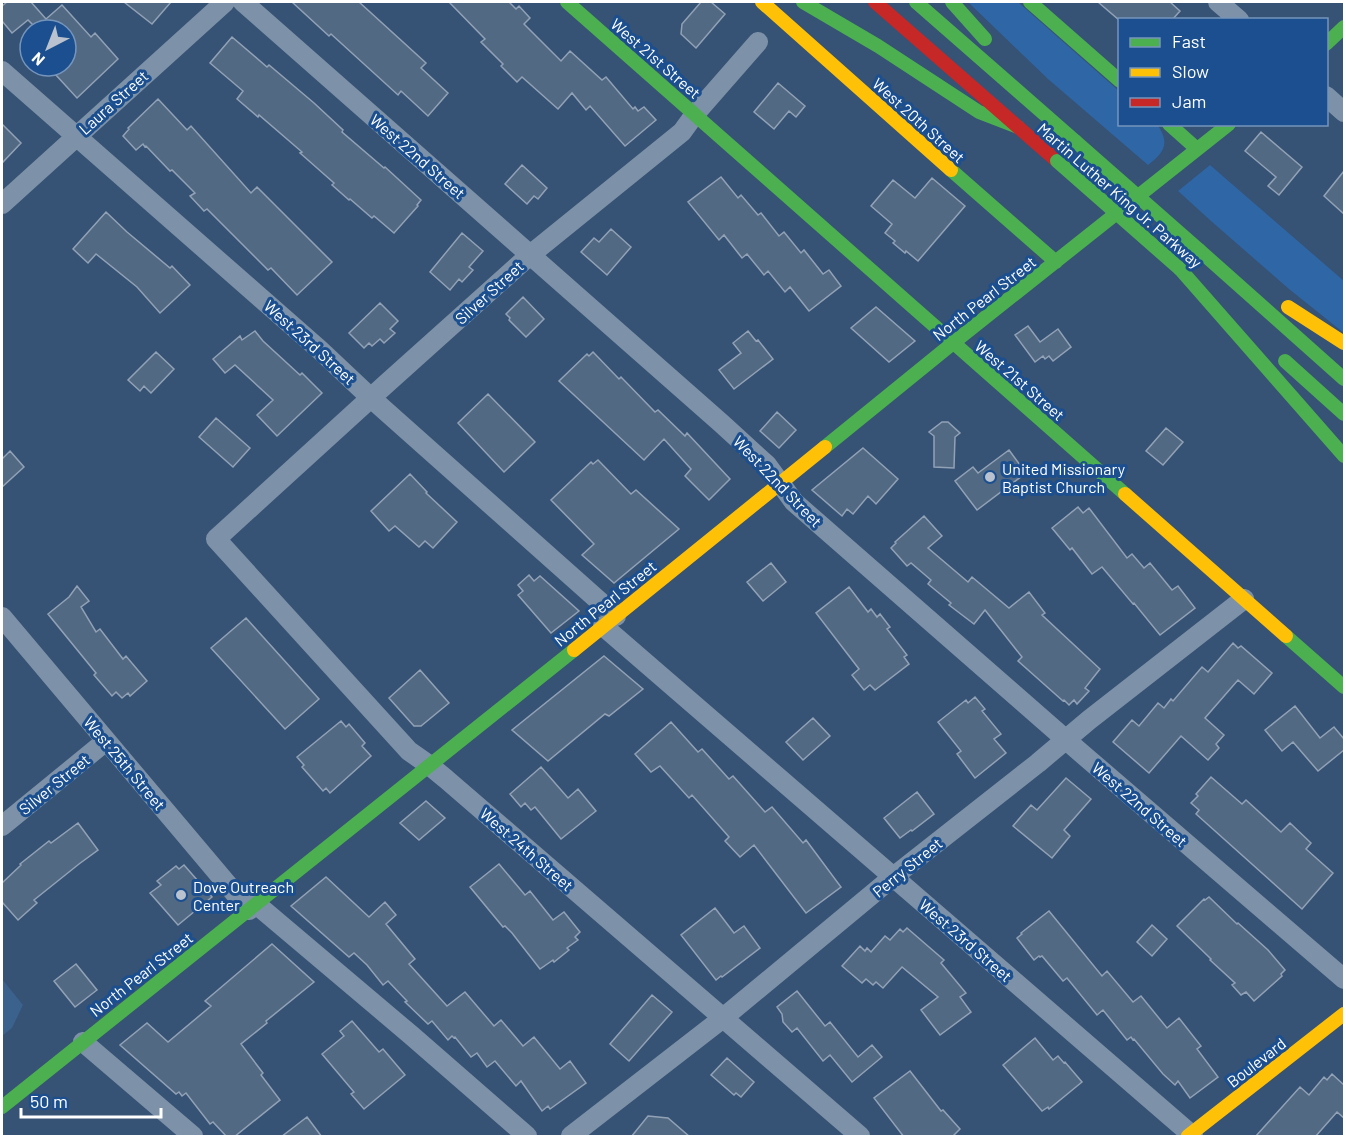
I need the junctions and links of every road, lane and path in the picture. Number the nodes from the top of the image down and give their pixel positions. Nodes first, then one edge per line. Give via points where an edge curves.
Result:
1 (225, 2) edge
2 (243, 2) edge
3 (567, 2) edge
4 (762, 2) edge
5 (803, 2) edge
6 (875, 2) edge
7 (916, 2) edge
8 (952, 2) edge
9 (1030, 2) edge
10 (1218, 2) edge
11 (1237, 18) edge
12 (1344, 27) edge
13 (758, 42) dead end
14 (1328, 42) edge
15 (991, 45) dead end
16 (1006, 63) dead end
17 (2, 71) edge
18 (1118, 80) edge
19 (1328, 98) edge
20 (1344, 112) edge
21 (694, 114) junction
22 (1171, 126) edge
23 (1226, 126) edge
24 (1018, 127) junction
25 (75, 136) junction
26 (1076, 141) junction
27 (1197, 149) junction
28 (2, 204) edge
29 (1198, 250) junction
30 (530, 255) junction
31 (1056, 262) junction
32 (1180, 269) junction
33 (1258, 337) dead end
34 (1344, 343) edge
35 (953, 344) junction
36 (1275, 353) dead end
37 (1344, 378) edge
38 (371, 398) junction
39 (1344, 414) edge
40 (1344, 456) edge
41 (780, 483) junction
42 (216, 539) joint
43 (1244, 599) junction
44 (2, 617) edge
45 (609, 621) junction
46 (1344, 687) edge
47 (1066, 740) junction
48 (106, 741) junction
49 (429, 765) junction
50 (2, 826) edge
51 (893, 878) junction
52 (253, 907) junction
53 (1344, 979) edge
54 (1344, 1014) edge
55 (723, 1018) junction
56 (83, 1042) junction
57 (2, 1107) edge
58 (1190, 1136) edge
59 (193, 1137) edge
60 (527, 1137) edge
61 (570, 1137) edge
62 (860, 1137) edge

1 - 25 street, Laura Street
2 - 30 street, West 22nd Street
3 - 21 main road, West 21st Street
4 - 31 main road, West 20th Street
5 - 24 main road via 980,112
6 - 24 main road, Martin Luther King Jr. Parkway
7 - 26 main road, Martin Luther King Jr. Parkway
8 - 15 main road
9 - 18 main road
10 - 11 street
12 - 14 main road
13 - 21 street, Silver Street
16 - 26 main road
17 - 25 street, West 23rd Street
19 - 20 street
21 - 30 street, Silver Street via 682,132
21 - 35 main road, West 21st Street
22 - 27 main road
23 - 27 main road, North Pearl Street
24 - 32 main road, Martin Luther King Jr. Parkway, bridge
25 - 28 street, Laura Street
25 - 38 street, West 23rd Street
26 - 29 main road, Martin Luther King Jr. Parkway, bridge
27 - 31 main road, North Pearl Street
29 - 34 main road
29 - 37 main road, Martin Luther King Jr. Parkway
30 - 38 street, Silver Street
30 - 41 street, West 22nd Street via 721,423 767,465
31 - 35 main road, North Pearl Street
32 - 33 main road, Martin Luther King Jr. Parkway
32 - 40 main road
35 - 41 main road, North Pearl Street
35 - 43 main road, West 21st Street
36 - 39 main road
38 - 42 street, Silver Street
38 - 45 street, West 23rd Street
41 - 45 main road, North Pearl Street
41 - 47 street, West 22nd Street via 794,502
42 - 49 street, West 24th Street via 409,750
43 - 46 main road, West 21st Street
43 - 47 street, Perry Street
44 - 48 street, West 25th Street
45 - 49 main road, North Pearl Street
45 - 51 street, West 23rd Street
47 - 51 street, Perry Street
47 - 53 street, West 22nd Street
48 - 50 street, Silver Street
48 - 52 street, West 25th Street
49 - 52 main road, North Pearl Street
49 - 55 street, West 24th Street
51 - 55 street, Perry Street
51 - 58 street, West 23rd Street
52 - 56 main road, North Pearl Street
52 - 60 street, West 25th Street via 411,1035
54 - 58 main road, Boulevard
55 - 61 street, Perry Street
55 - 62 street, West 24th Street
56 - 57 main road, North Pearl Street
56 - 59 street

